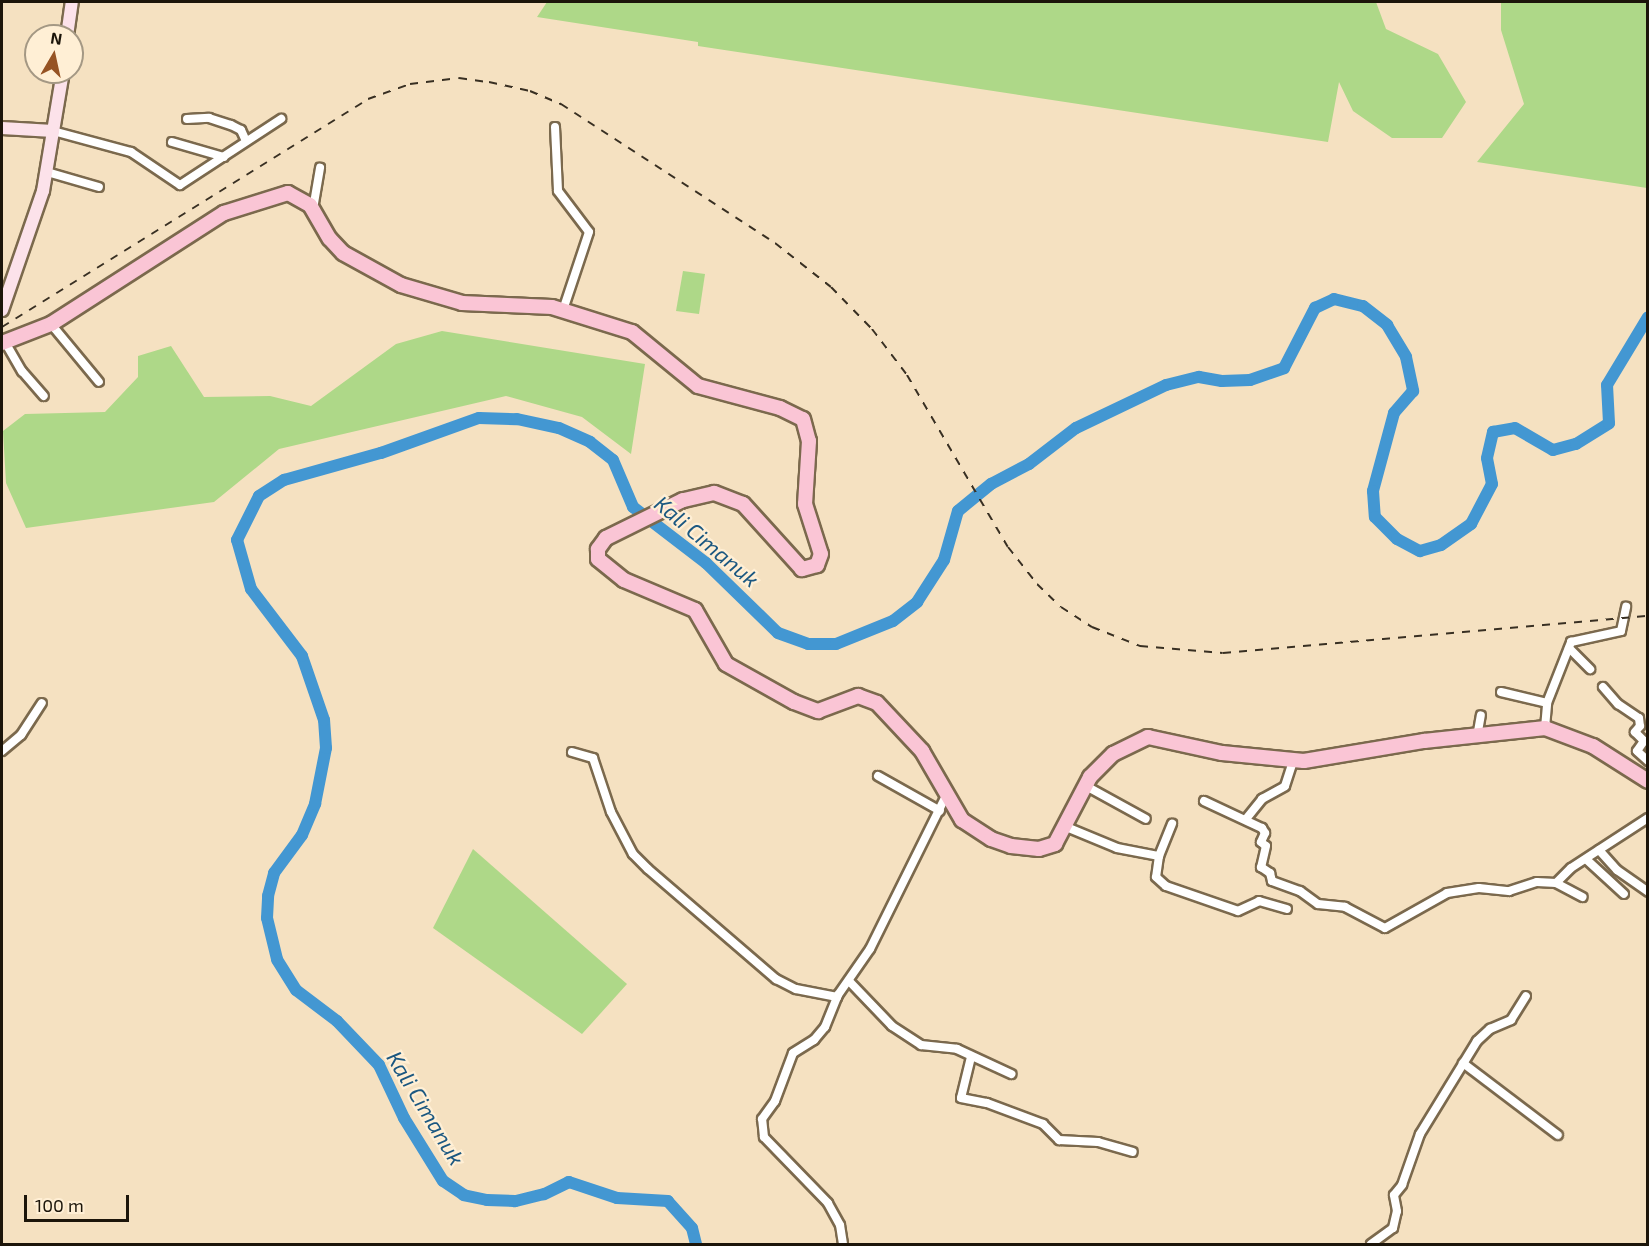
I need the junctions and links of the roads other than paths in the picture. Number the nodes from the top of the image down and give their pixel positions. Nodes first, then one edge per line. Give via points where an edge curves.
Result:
1 (72, 2) edge
2 (69, 24) edge
3 (61, 84) edge
4 (187, 119) dead end
5 (281, 119) dead end
6 (555, 127) dead end
7 (2, 128) edge
8 (53, 130) junction
9 (246, 141) junction
10 (172, 142) dead end
11 (224, 157) junction
12 (321, 168) dead end
13 (47, 172) junction
14 (99, 187) dead end
15 (314, 209) junction
16 (563, 309) junction
17 (2, 310) edge
18 (51, 324) junction
19 (3, 342) edge
20 (99, 382) dead end
21 (44, 396) dead end
22 (1626, 607) dead end
23 (1569, 648) junction
24 (1590, 669) dead end
25 (1603, 687) dead end
26 (1501, 692) dead end
27 (42, 703) dead end
28 (1547, 703) junction
29 (1481, 715) dead end
30 (1545, 728) junction
31 (1477, 737) junction
32 (2, 751) edge
33 (572, 752) dead end
34 (1293, 761) junction
35 (1647, 761) edge
36 (878, 776) dead end
37 (1647, 781) edge
38 (1086, 786) junction
39 (946, 796) junction
40 (1204, 801) dead end
41 (940, 811) junction
42 (1647, 818) edge
43 (1146, 819) dead end
44 (1246, 819) junction
45 (607, 824) dead end
46 (1172, 824) dead end
47 (1064, 826) junction
48 (620, 829) junction
49 (1599, 850) junction
50 (1159, 856) junction
51 (1587, 860) junction
52 (1556, 883) junction
53 (1647, 892) edge
54 (1624, 894) dead end
55 (1582, 897) dead end
56 (1287, 909) dead end
57 (849, 981) junction
58 (1526, 996) dead end
59 (837, 997) junction
60 (971, 1057) junction
61 (1464, 1063) junction
62 (1011, 1074) dead end
63 (1558, 1135) dead end
64 (1133, 1152) dead end
65 (843, 1245) edge
66 (1371, 1245) edge

1 - 2 main road
3 - 8 main road
4 - 9 street via 209,118 231,124 241,130
5 - 9 street
6 - 16 street via 558,191 589,232
7 - 8 main road
8 - 11 street via 131,152 180,185
8 - 13 main road
9 - 11 street
10 - 11 street
12 - 15 street
13 - 14 street
13 - 17 main road
15 - 16 main road via 330,240 344,253 401,285 462,303 522,303
15 - 18 main road via 288,193 240,205
16 - 39 main road via 632,332 703,388 780,408 803,419 809,441 805,504 820,560 810,569 802,569 756,517 732,497 714,493 683,500 602,542 597,555 603,565 624,580 694,610 726,664 794,702 818,711 858,696 877,702 922,751
18 - 19 main road
18 - 20 street
19 - 21 street
22 - 23 street via 1621,631 1574,640
23 - 24 street
23 - 28 street
25 - 35 street via 1618,704 1639,718 1641,723 1635,732 1644,741 1637,751
26 - 28 street
27 - 32 street via 21,735
28 - 30 street
29 - 31 street
30 - 31 main road
30 - 37 main road via 1593,746
31 - 34 main road
33 - 48 street via 593,758
34 - 38 main road via 1198,750 1148,737 1113,754
34 - 44 street via 1285,786 1262,799
36 - 41 street
38 - 43 street
38 - 47 main road
39 - 41 street
39 - 47 main road via 962,820 991,839 1011,846 1048,848 1062,835
40 - 44 street
41 - 57 street via 900,894
42 - 49 street
44 - 52 street via 1265,833 1261,867 1270,873 1272,881 1328,907 1345,907 1384,928 1447,893 1479,888 1509,891 1537,882
45 - 48 street
46 - 50 street
47 - 50 street via 1117,848
48 - 59 street via 633,854 648,869 776,979 796,990
49 - 51 street
49 - 53 street via 1617,870
50 - 56 street via 1156,877 1166,886 1238,911 1259,901
51 - 52 street
51 - 54 street
52 - 55 street
57 - 59 street
57 - 60 street via 892,1026 915,1041 931,1048 957,1049
58 - 61 street via 1512,1020 1483,1033
59 - 65 street via 825,1026 788,1061 761,1130 828,1203 840,1225
60 - 62 street
60 - 64 street via 961,1098 987,1103 1043,1124 1061,1141 1098,1142
61 - 63 street
61 - 66 street via 1420,1134 1402,1185 1394,1196 1397,1211 1393,1228

